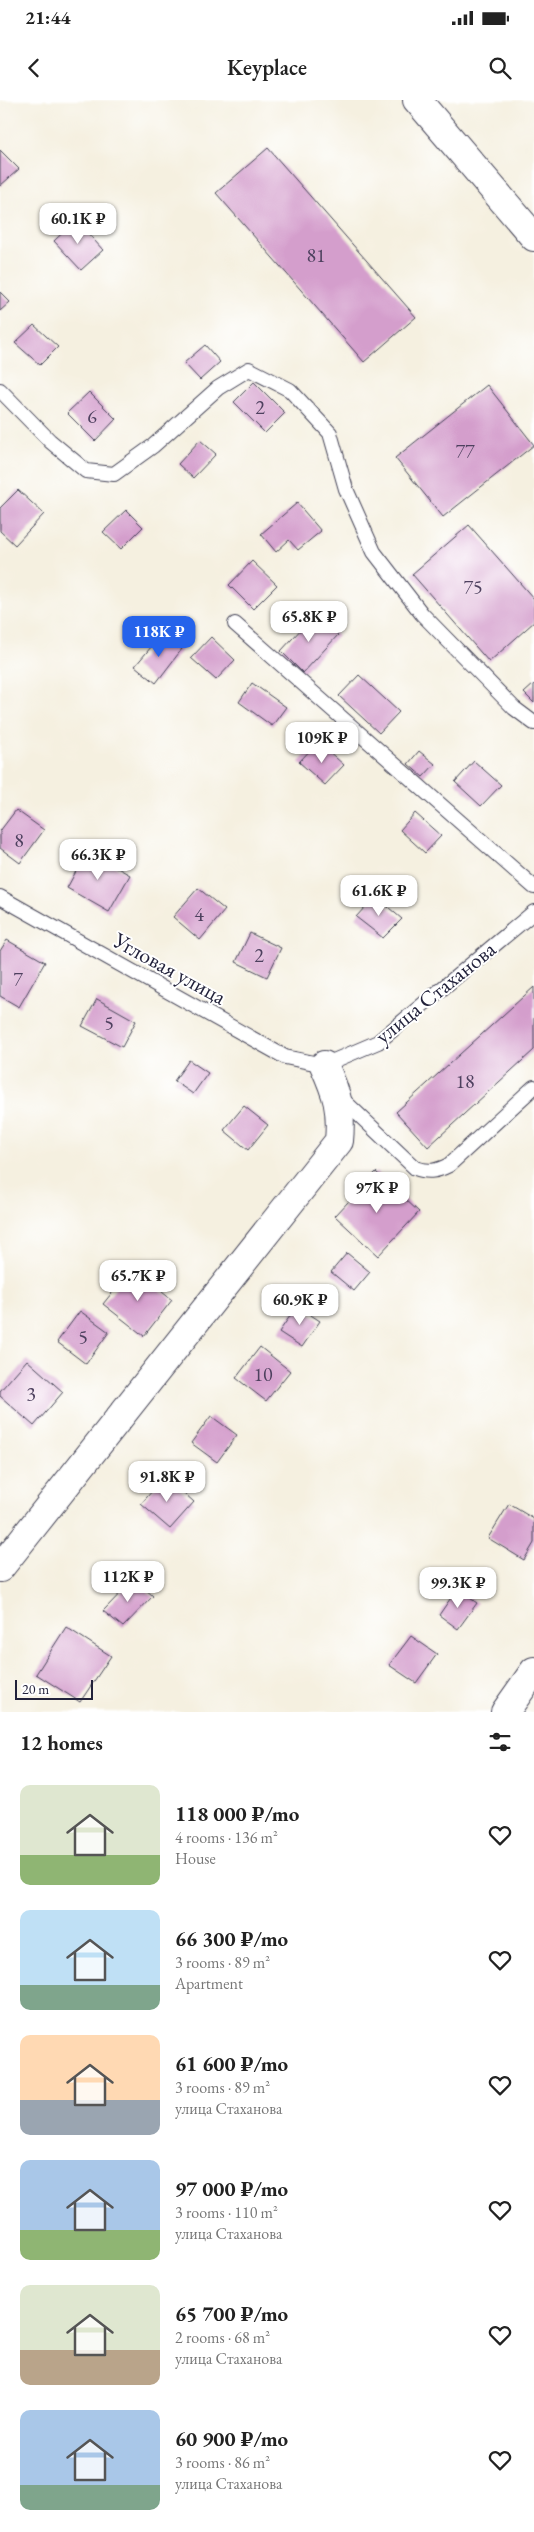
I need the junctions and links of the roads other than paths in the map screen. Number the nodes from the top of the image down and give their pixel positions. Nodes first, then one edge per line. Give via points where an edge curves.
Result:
1 (417, 100) edge
2 (534, 237) edge
3 (0, 390) edge
4 (235, 624) dead end
5 (534, 723) edge
6 (534, 887) edge
7 (0, 896) edge
8 (534, 912) edge
9 (324, 1065) junction
10 (534, 1088) edge
11 (337, 1094) junction
12 (0, 1568) edge
13 (534, 1671) edge
14 (505, 1712) edge

1 - 2 main road
3 - 5 lane via 50,441 86,470 114,474 153,446 218,388 248,369 290,390 330,433 346,489 374,552 422,614 514,708
4 - 6 lane
7 - 9 lane, Угловая улица via 285,1057
8 - 9 lane, улица Стаханова via 378,1042
9 - 11 main road
10 - 11 lane via 449,1165 426,1172 415,1168
11 - 12 main road via 341,1116 339,1141
13 - 14 main road

